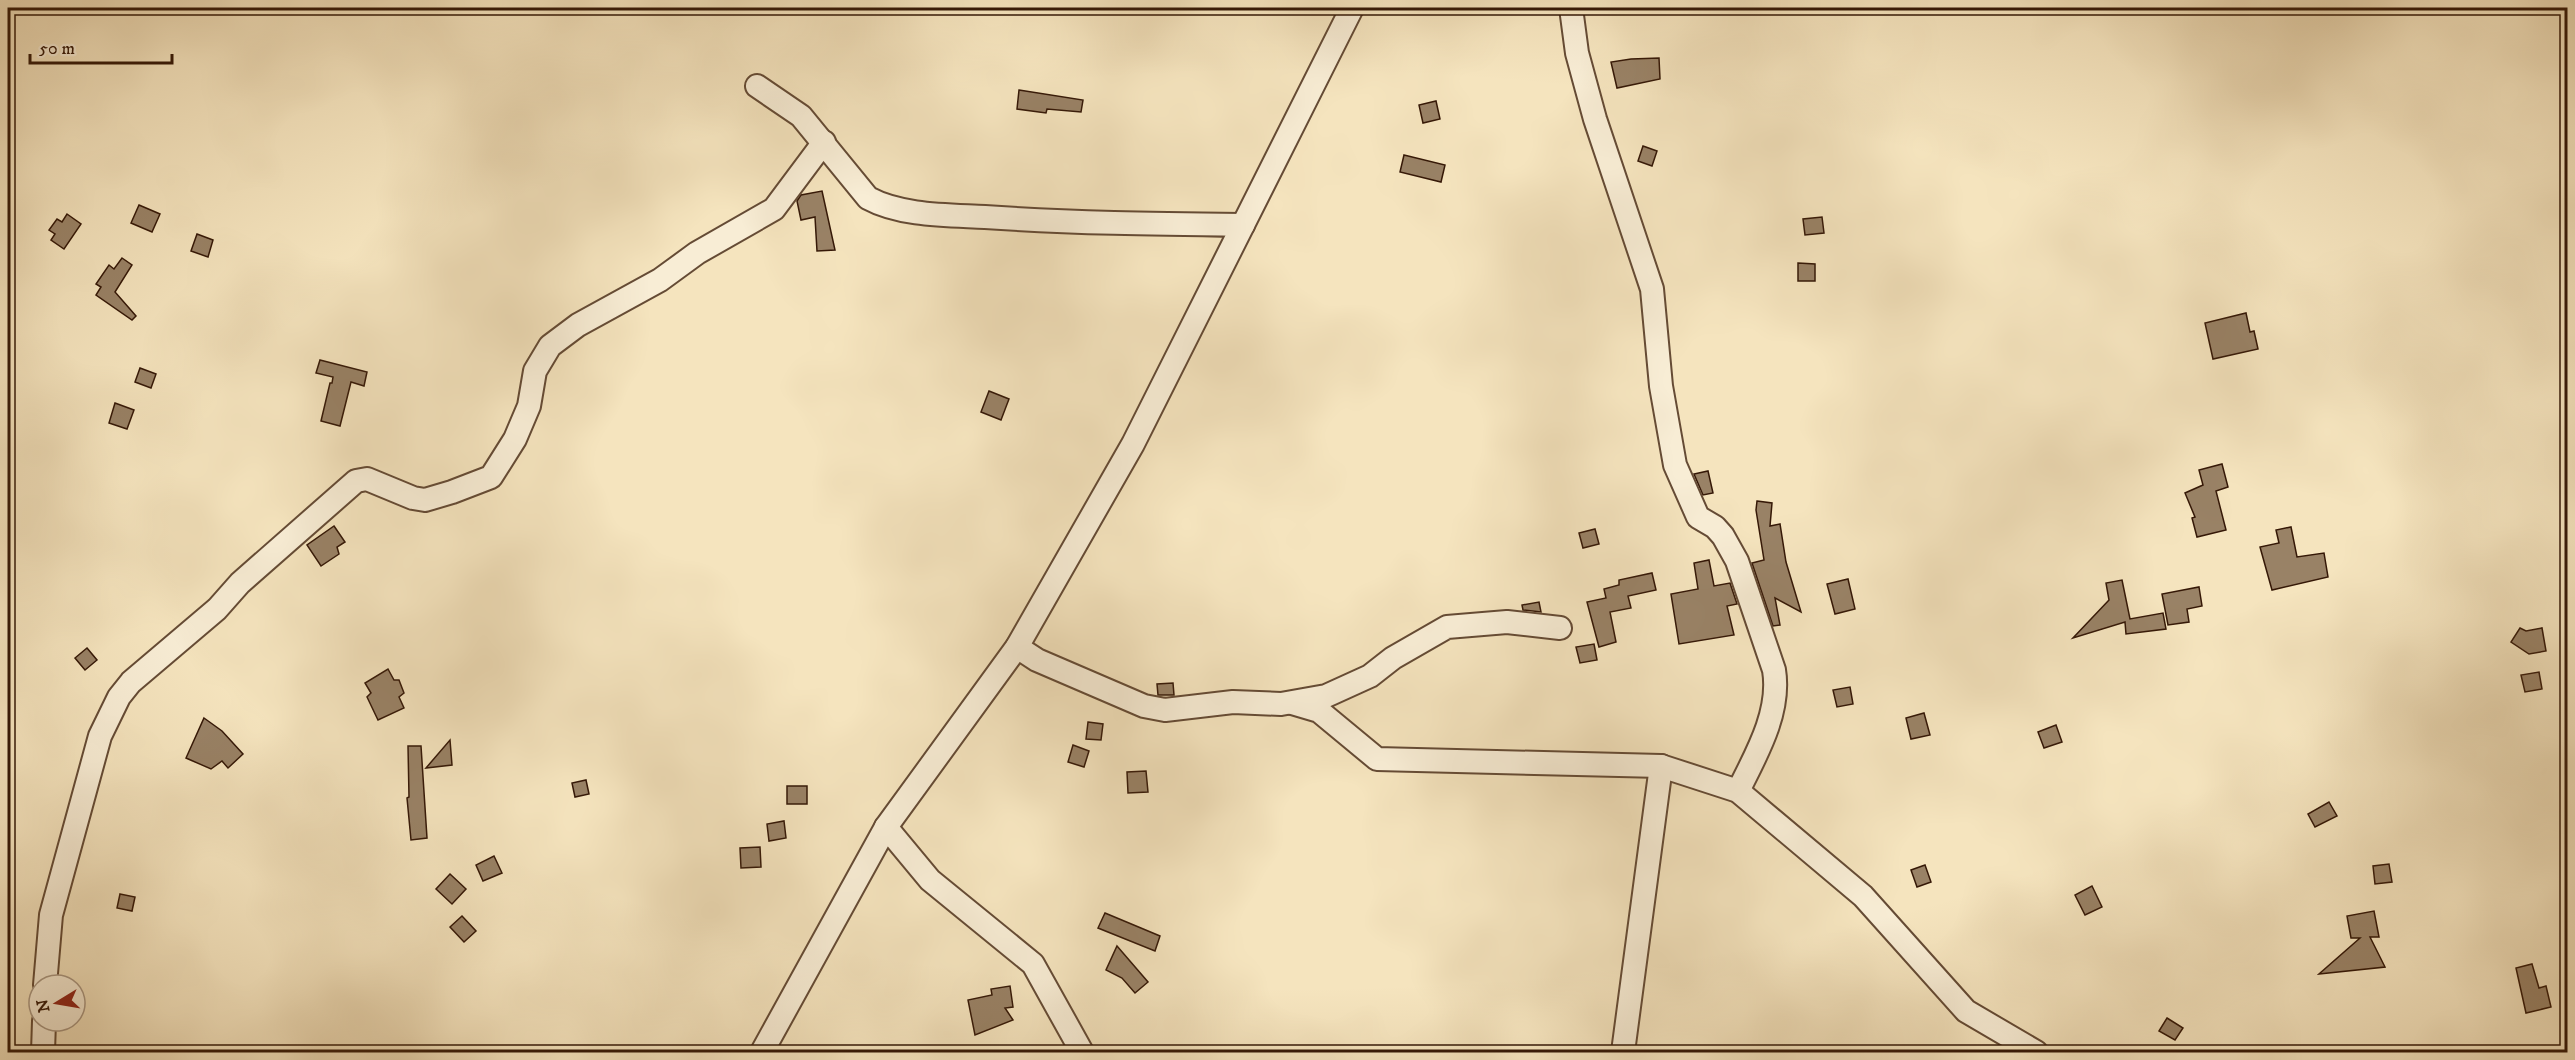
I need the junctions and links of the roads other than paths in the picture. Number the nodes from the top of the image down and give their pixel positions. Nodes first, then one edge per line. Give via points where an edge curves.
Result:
1 (1352, 8) edge
2 (1571, 8) edge
3 (757, 86) dead end
4 (824, 142) junction
5 (1243, 225) junction
6 (1560, 628) dead end
7 (1017, 647) junction
8 (1292, 703) junction
9 (1661, 766) junction
10 (1738, 791) junction
11 (886, 827) junction
12 (46, 973) edge
13 (44, 1033) edge
14 (43, 1053) edge
15 (762, 1053) edge
16 (1082, 1053) edge
17 (1623, 1053) edge
18 (2036, 1053) edge

1 - 5 street
2 - 10 street via 1577,53 1595,119 1653,289 1661,386 1675,465 1698,517 1723,536 1737,561 1774,670 1777,688 1771,714
3 - 4 street via 801,116
4 - 5 street via 868,198 883,206 943,215 1075,223
4 - 12 street via 774,209 660,280 578,325 550,346 535,371 529,406 515,439 495,474 425,500 367,479 356,481 131,682 100,736 51,915
5 - 7 street via 1133,444
6 - 8 street via 1507,622 1447,627 1370,676 1326,696
7 - 8 street via 1037,660 1144,706 1165,710 1233,702
7 - 11 street
8 - 9 street via 1319,711 1377,759
9 - 10 street
9 - 17 street
10 - 18 street via 1863,896 1966,1011
11 - 15 street
11 - 16 street via 930,880 1033,964
13 - 14 street

